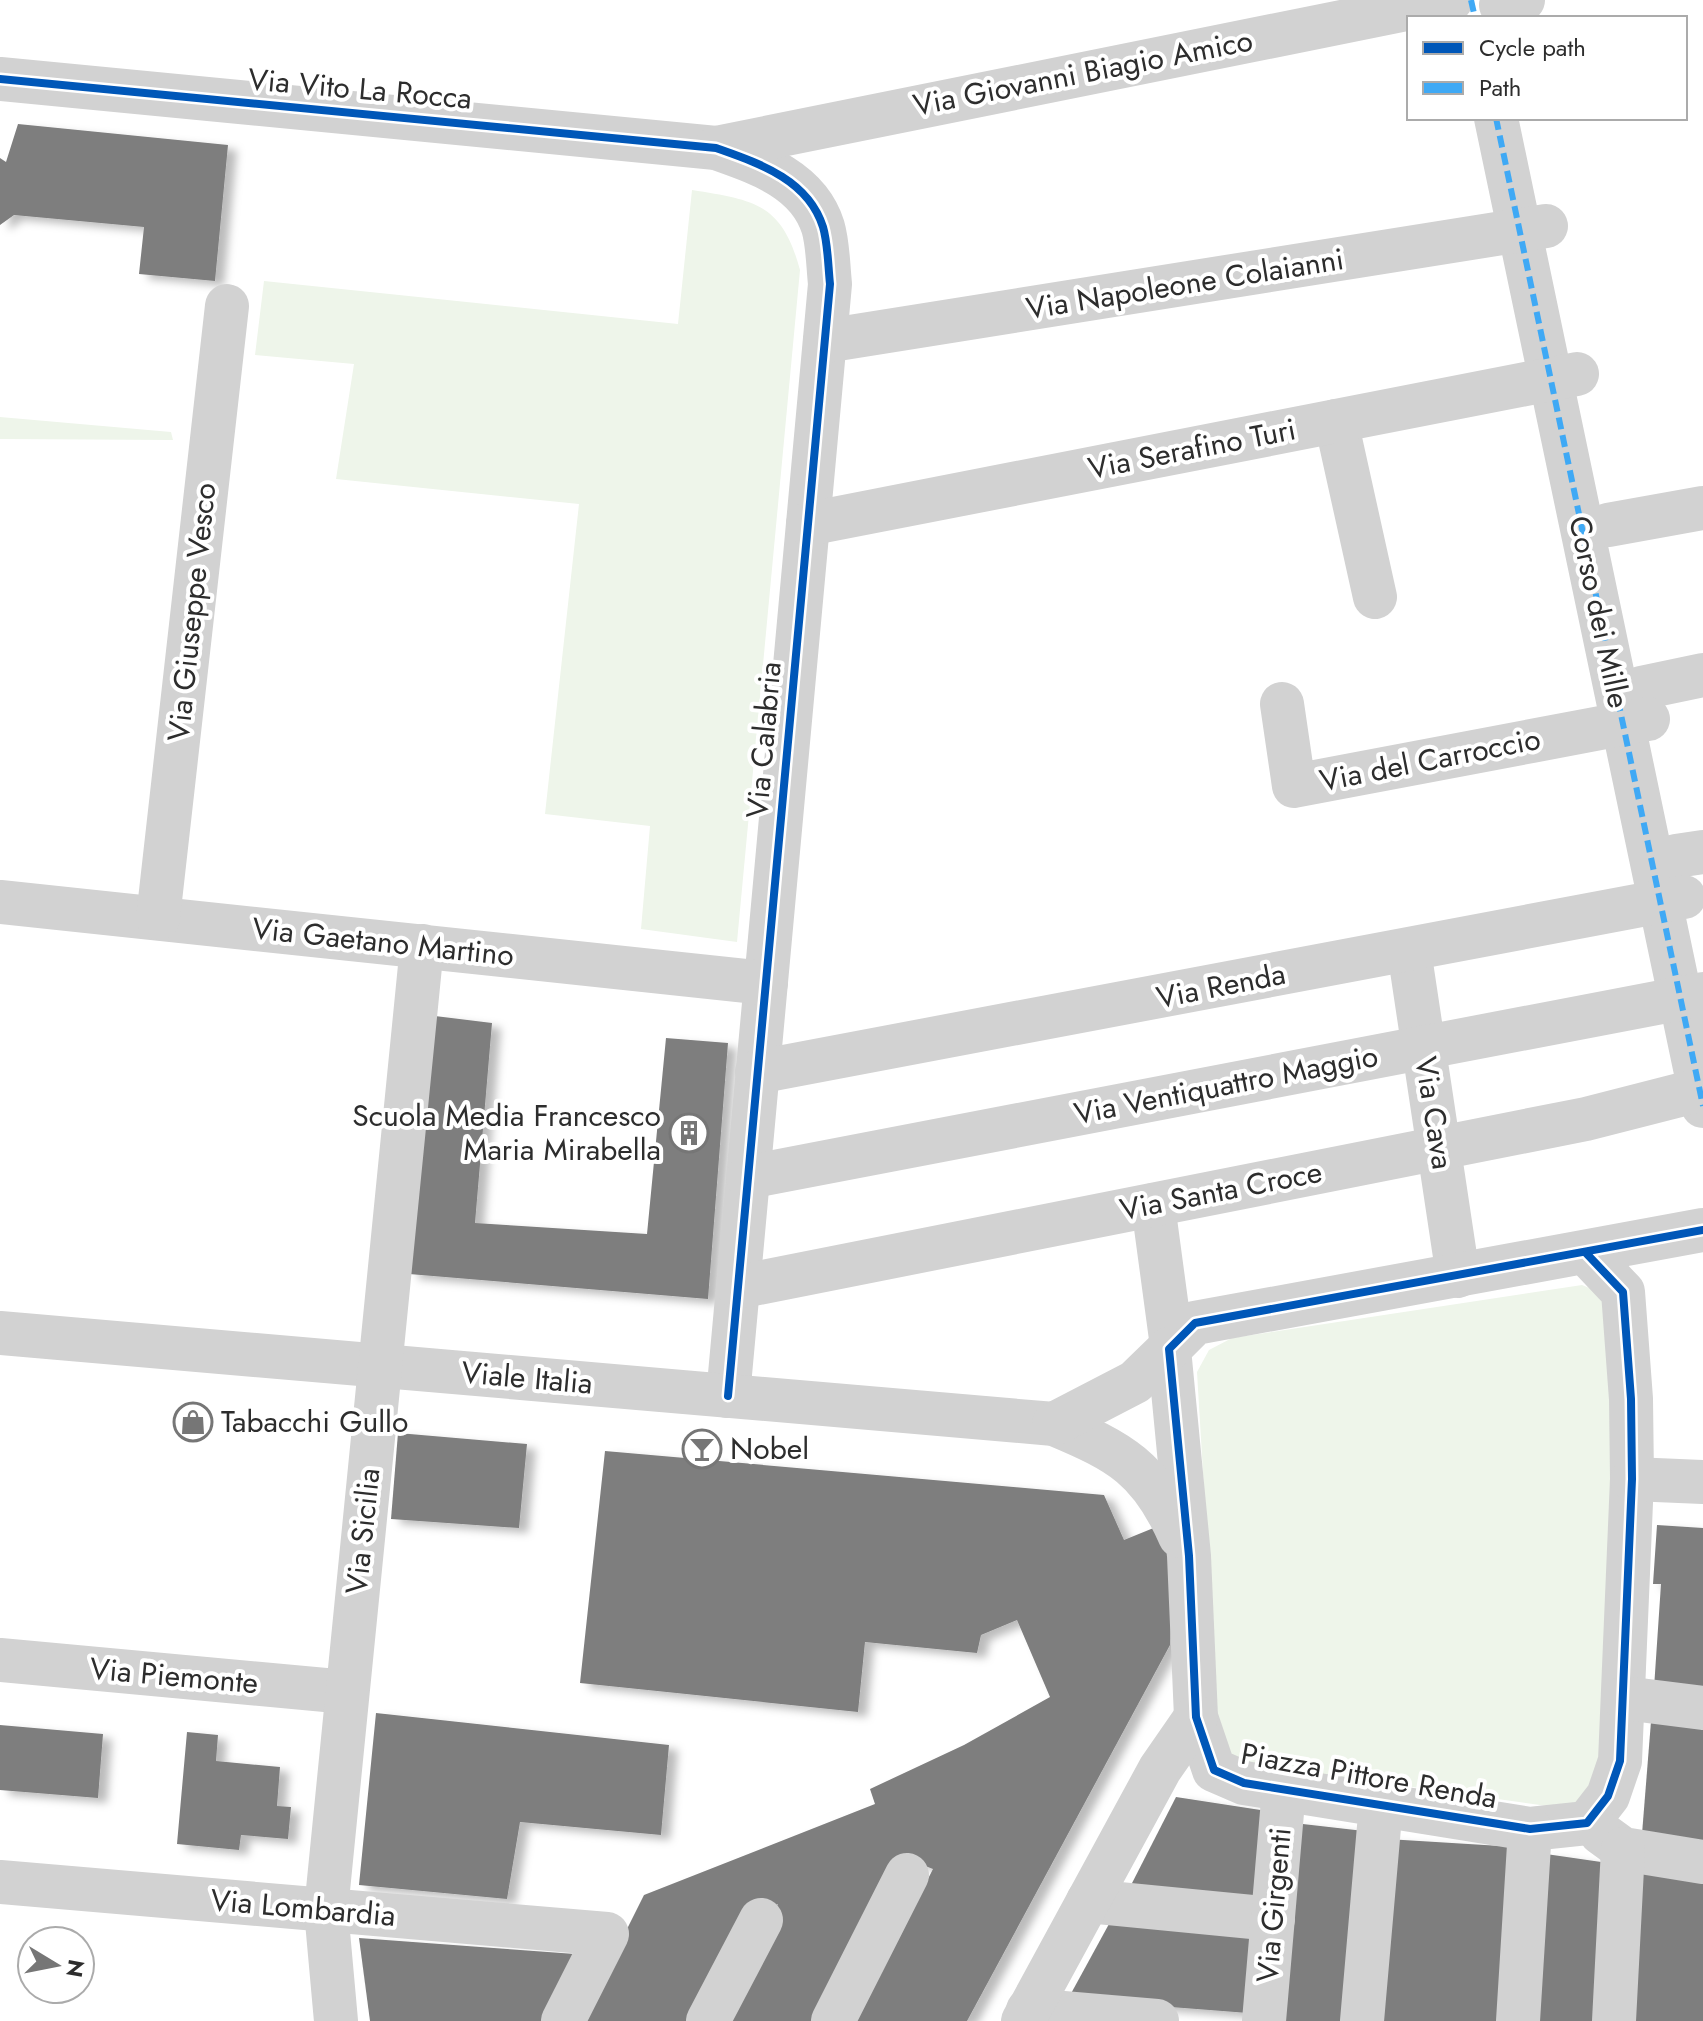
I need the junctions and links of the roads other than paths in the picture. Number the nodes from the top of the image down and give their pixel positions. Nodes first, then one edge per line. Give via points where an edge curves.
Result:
1 (1451, 0) edge
2 (0, 79) edge
3 (1497, 120) edge
4 (1524, 120) edge
5 (716, 148) junction
6 (1533, 228) junction
7 (227, 306) dead end
8 (825, 341) junction
9 (1563, 376) junction
10 (1336, 421) junction
11 (1703, 508) edge
12 (808, 524) junction
13 (1608, 525) junction
14 (1375, 597) dead end
15 (1703, 675) edge
16 (1282, 704) dead end
17 (1637, 710) junction
18 (1681, 877) edge
19 (0, 902) edge
20 (158, 918) junction
21 (422, 946) junction
22 (1409, 950) junction
23 (766, 983) junction
24 (1695, 993) edge
25 (1424, 1047) junction
26 (757, 1072) junction
27 (1702, 1095) edge
28 (1439, 1148) junction
29 (748, 1177) junction
30 (1153, 1205) junction
31 (1703, 1230) edge
32 (1585, 1252) junction
33 (1458, 1276) junction
34 (738, 1287) junction
35 (0, 1333) edge
36 (1170, 1348) junction
37 (379, 1366) junction
38 (728, 1396) junction
39 (1054, 1424) junction
40 (1632, 1479) junction
41 (1703, 1482) edge
42 (1189, 1556) junction
43 (0, 1660) edge
44 (347, 1692) junction
45 (1624, 1698) junction
46 (1703, 1708) edge
47 (1196, 1717) junction
48 (1284, 1789) junction
49 (1381, 1804) junction
50 (1587, 1823) junction
51 (1530, 1829) junction
52 (1623, 1849) junction
53 (1703, 1862) edge
54 (907, 1875) dead end
55 (0, 1882) edge
56 (1088, 1901) junction
57 (326, 1910) junction
58 (1273, 1919) junction
59 (761, 1920) dead end
60 (1026, 2016) edge
61 (336, 2021) edge
62 (563, 2021) edge
63 (708, 2021) edge
64 (833, 2021) edge
65 (1157, 2021) edge
66 (1264, 2021) edge
67 (1362, 2021) edge
68 (1518, 2021) edge
69 (1614, 2021) edge

1 - 5 street, Via Giovanni Biagio Amico
2 - 5 street, Via Vito La Rocca
3 - 6 street, Corso dei Mille
4 - 6 street, Corso dei Mille
5 - 8 street, Via Calabria via 771,168 805,194 823,226 830,284
6 - 8 street, Via Napoleone Colaianni
6 - 9 street, Corso dei Mille
7 - 20 street, Via Giuseppe Vesco
8 - 12 street, Via Calabria
9 - 10 street, Via Serafino Turi
9 - 13 street, Corso dei Mille
9 - 17 street, Corso dei Mille
10 - 12 street, Via Serafino Turi
10 - 14 street
11 - 13 street
12 - 23 street, Via Calabria
13 - 17 street, Corso dei Mille
15 - 17 street
16 - 17 street, Via del Carroccio via 1294,786
17 - 18 street, Corso dei Mille
18 - 22 street, Via Renda
18 - 24 street, Corso dei Mille
19 - 20 street, Via Gaetano Martino
20 - 21 street, Via Gaetano Martino
21 - 23 street, Via Gaetano Martino
21 - 37 street, Via Sicilia
22 - 25 street, Via Cava
22 - 26 street, Via Renda
23 - 26 street, Via Calabria
24 - 25 street, Via Ventiquattro Maggio
24 - 27 street, Corso dei Mille
25 - 28 street, Via Cava
25 - 29 street, Via Ventiquattro Maggio
26 - 29 street, Via Calabria
27 - 28 street, Via Santa Croce
28 - 30 street, Via Santa Croce
28 - 33 street, Via Cava
29 - 34 street, Via Calabria
30 - 34 street, Via Santa Croce
30 - 36 street, Piazza Pittore Renda
31 - 32 street
32 - 33 street
32 - 40 street via 1623,1292
33 - 36 street via 1195,1323
34 - 38 street, Via Calabria
35 - 37 street, Viale Italia
36 - 39 street via 1135,1382
36 - 42 street, Piazza Pittore Renda
37 - 38 street, Viale Italia
37 - 44 street, Via Sicilia
38 - 39 street, Viale Italia
39 - 42 street, Viale Italia via 1136,1466 1167,1505
40 - 41 street
40 - 45 street
42 - 47 street, Piazza Pittore Renda
43 - 44 street, Via Piemonte
44 - 57 street, Via Sicilia
45 - 46 street
45 - 50 street via 1620,1761 1608,1796
47 - 48 street, Piazza Pittore Renda via 1214,1770 1244,1783
47 - 56 street via 1160,1769
48 - 49 street, Piazza Pittore Renda
48 - 58 street, Via Girgenti
49 - 51 street, Piazza Pittore Renda
49 - 67 street
50 - 51 street, Piazza Pittore Renda
50 - 52 street
51 - 68 street
52 - 53 street
52 - 69 street
54 - 64 street
55 - 57 street, Via Lombardia
56 - 58 street
56 - 60 street
57 - 61 street, Via Sicilia
57 - 62 street, Via Lombardia via 607,1934
58 - 66 street, Via Girgenti
59 - 63 street
60 - 65 street

